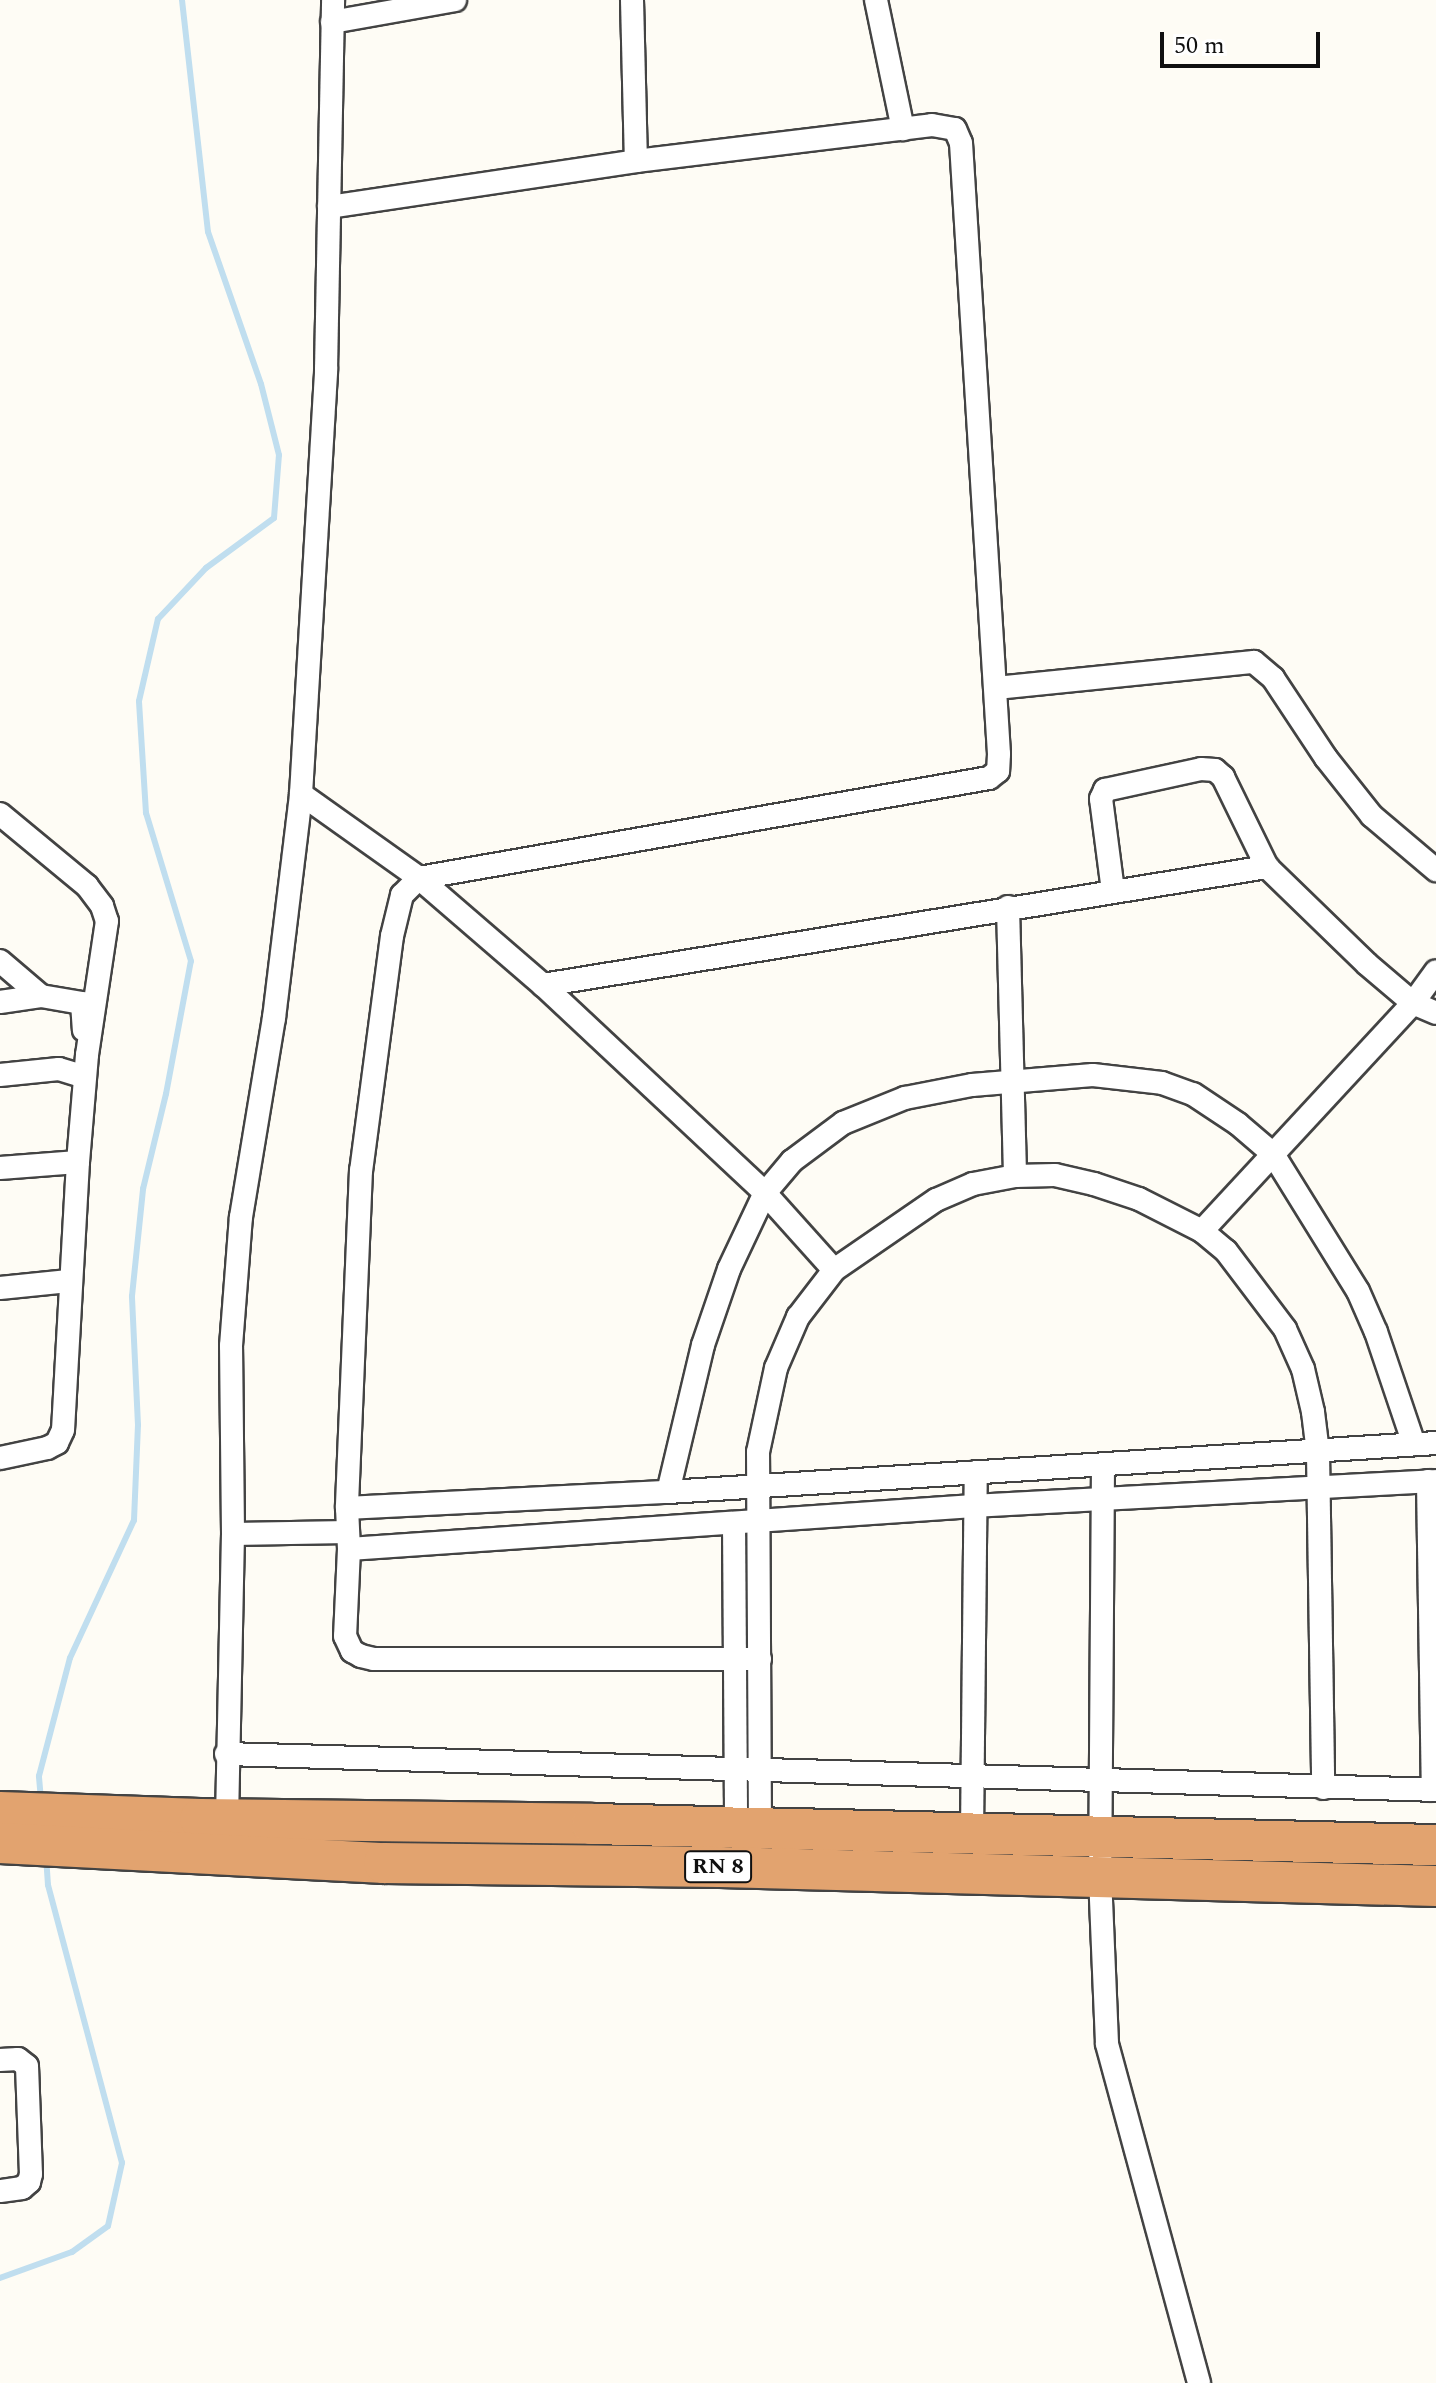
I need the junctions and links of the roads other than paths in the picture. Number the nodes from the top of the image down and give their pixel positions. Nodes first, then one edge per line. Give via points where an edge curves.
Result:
1 (455, 0) edge
2 (632, 0) edge
3 (876, 0) edge
4 (332, 11) edge
5 (903, 129) junction
6 (636, 161) junction
7 (329, 207) junction
8 (996, 688) junction
9 (301, 794) junction
10 (0, 814) edge
11 (1267, 867) junction
12 (1436, 870) edge
13 (419, 878) junction
14 (1113, 891) junction
15 (1008, 907) junction
16 (0, 961) edge
17 (1436, 971) edge
18 (543, 985) junction
19 (41, 996) junction
20 (0, 1002) edge
21 (1413, 1003) junction
22 (1436, 1013) edge
23 (86, 1066) junction
24 (0, 1075) edge
25 (1012, 1082) junction
26 (1273, 1154) junction
27 (78, 1162) junction
28 (0, 1168) edge
29 (1015, 1176) junction
30 (765, 1193) junction
31 (1202, 1231) junction
32 (834, 1270) junction
33 (69, 1281) junction
34 (0, 1288) edge
35 (1425, 1443) edge
36 (1318, 1453) junction
37 (0, 1458) edge
38 (1103, 1465) junction
39 (976, 1472) junction
40 (1432, 1481) edge
41 (758, 1487) junction
42 (1319, 1488) junction
43 (668, 1492) junction
44 (1102, 1499) junction
45 (974, 1506) junction
46 (347, 1508) junction
47 (759, 1520) junction
48 (734, 1523) junction
49 (233, 1534) junction
50 (348, 1540) junction
51 (733, 1659) junction
52 (760, 1659) junction
53 (226, 1754) junction
54 (734, 1767) junction
55 (760, 1768) junction
56 (971, 1777) junction
57 (1103, 1781) junction
58 (1323, 1788) junction
59 (1434, 1790) edge
60 (0, 1812) edge
61 (227, 1820) junction
62 (748, 1830) junction
63 (972, 1833) junction
64 (0, 1843) edge
65 (1436, 1845) edge
66 (1101, 1856) junction
67 (1436, 1886) edge
68 (0, 2060) edge
69 (0, 2191) edge
70 (1199, 2383) edge

1 - 4 street
2 - 6 street
3 - 5 street
4 - 7 street
5 - 6 street
5 - 8 street via 950,126 961,143
6 - 7 street
7 - 9 street via 323,449
8 - 12 street via 1246,661 1260,665 1364,807
8 - 13 street via 999,765 989,778
9 - 13 street
9 - 49 street via 274,1018 241,1217 231,1346
10 - 23 street via 87,886 102,906 106,931
11 - 14 street
11 - 14 street via 1223,777 1201,769 1113,786 1103,793
11 - 21 street
13 - 18 street
13 - 46 street via 398,902 361,1170
14 - 15 street
15 - 18 street
15 - 25 street
16 - 19 street
17 - 21 street
18 - 30 street
19 - 20 street
19 - 23 street via 82,1003
21 - 22 street
21 - 26 street
23 - 24 street
23 - 27 street
25 - 26 street via 1093,1075 1162,1083 1193,1094
25 - 29 street
25 - 30 street via 972,1085 873,1109 817,1139
26 - 31 street
26 - 35 street via 1358,1291
27 - 28 street
27 - 33 street
29 - 31 street via 1055,1175 1094,1184 1139,1199
29 - 32 street via 973,1184 936,1200
30 - 32 street
30 - 43 street via 729,1269 703,1345
31 - 36 street via 1226,1251 1285,1329 1303,1369
32 - 41 street via 798,1317 776,1368 758,1452
33 - 34 street
33 - 37 street via 62,1437 47,1448
35 - 36 street
36 - 38 street
36 - 42 street
38 - 39 street
38 - 44 street
39 - 41 street
39 - 45 street
40 - 42 street
40 - 59 street
41 - 43 street
41 - 47 street
42 - 44 street
42 - 58 street
43 - 46 street
44 - 45 street
44 - 57 street
45 - 47 street
45 - 56 street
46 - 50 street
47 - 48 street
47 - 52 street
48 - 50 street
48 - 51 street
49 - 50 street
49 - 53 street
50 - 51 street via 345,1636 361,1656
51 - 52 street
51 - 54 street
52 - 55 street
53 - 54 street
53 - 61 street
54 - 55 street
54 - 62 street
55 - 56 street
55 - 62 street
56 - 57 street
56 - 63 street
57 - 58 street
57 - 66 street
58 - 59 street
60 - 61 highway, RN 8
61 - 62 highway, RN 8
62 - 63 highway, RN 8
63 - 66 highway, RN 8
64 - 66 highway, RN 8 via 384,1863
65 - 66 highway, RN 8
66 - 67 highway, RN 8
66 - 70 street via 1107,2044
68 - 69 street via 18,2059 27,2066 31,2174 22,2188

